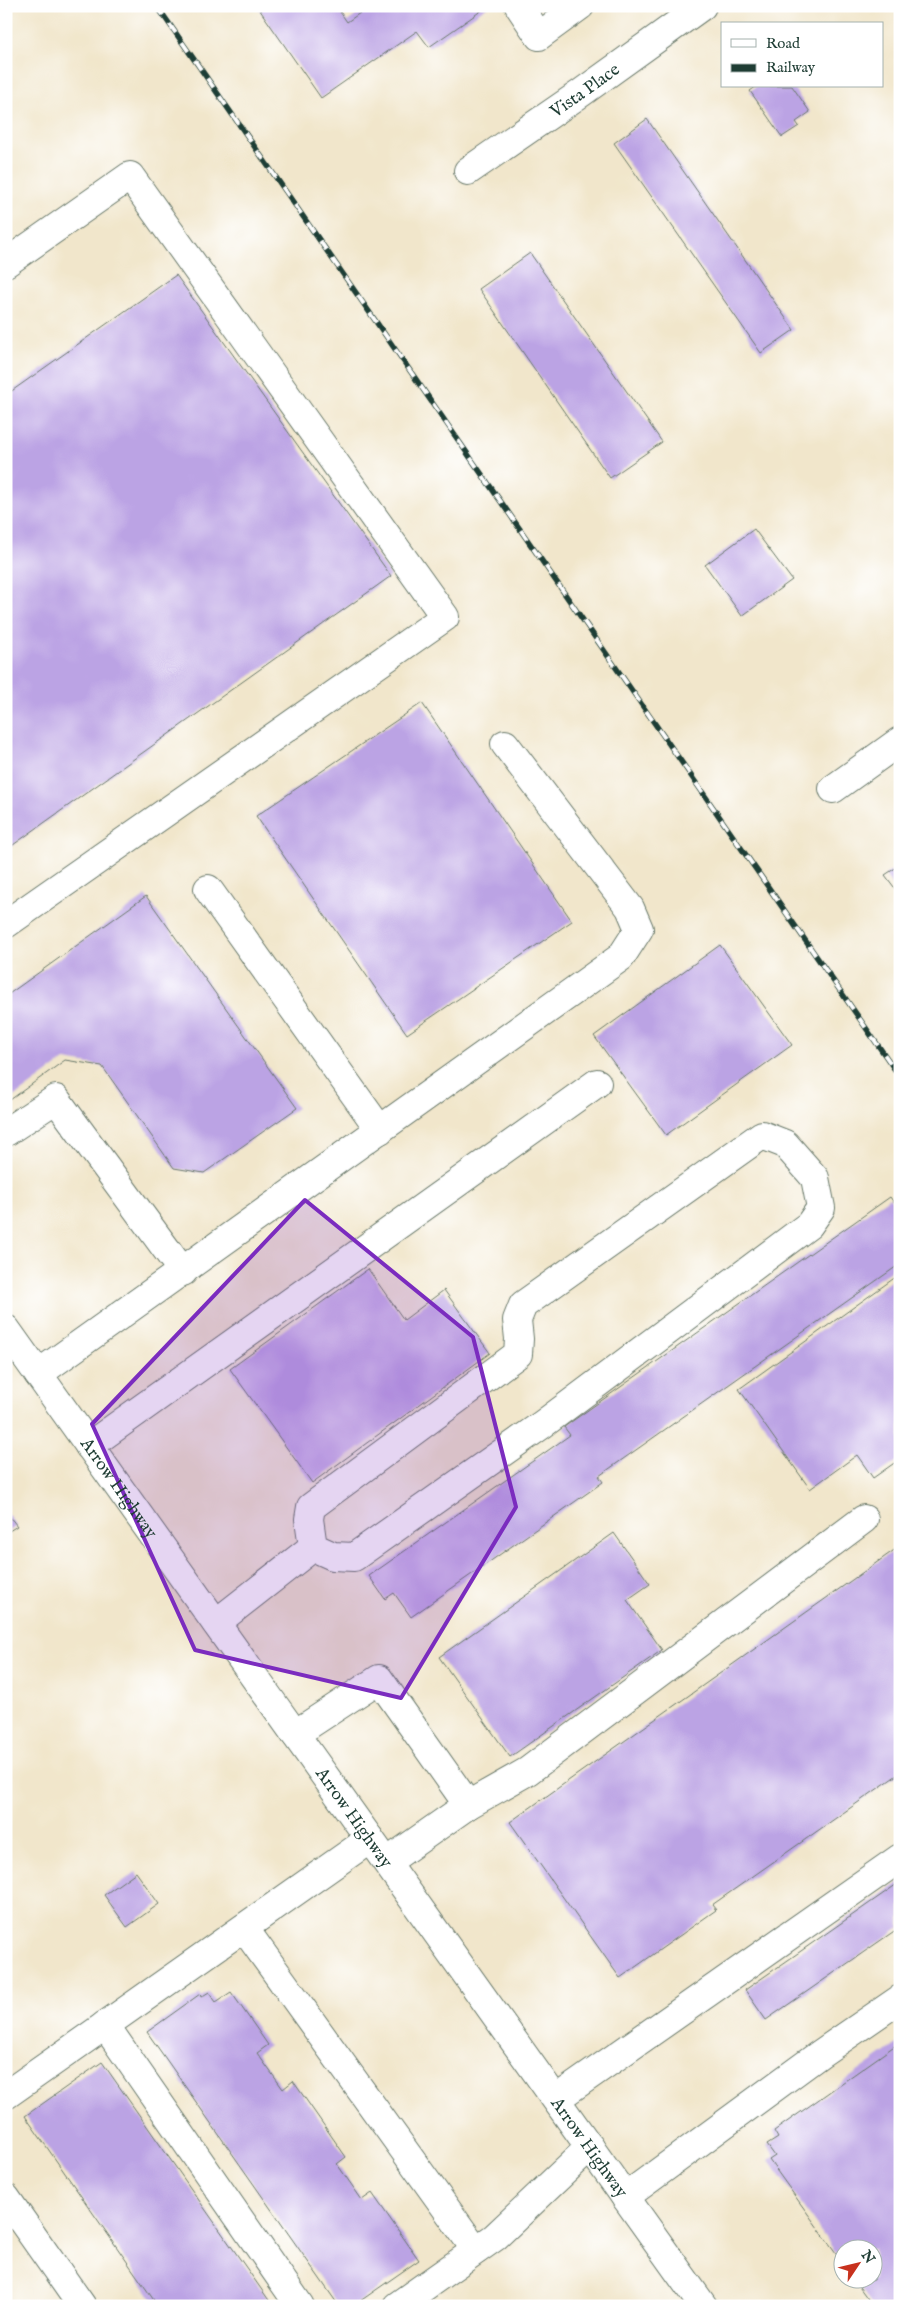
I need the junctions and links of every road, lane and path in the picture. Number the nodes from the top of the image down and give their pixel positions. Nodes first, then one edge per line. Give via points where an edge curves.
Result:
1 (519, 6) edge
2 (580, 6) edge
3 (702, 6) edge
4 (468, 171) dead end
5 (6, 263) edge
6 (900, 742) edge
7 (505, 744) dead end
8 (833, 789) dead end
9 (208, 890) dead end
10 (6, 924) edge
11 (597, 1083) dead end
12 (380, 1130) junction
13 (6, 1132) edge
14 (183, 1272) junction
15 (6, 1329) edge
16 (38, 1374) junction
17 (89, 1446) junction
18 (864, 1520) dead end
19 (313, 1547) junction
20 (216, 1623) junction
21 (295, 1734) junction
22 (468, 1805) junction
23 (370, 1839) junction
24 (900, 1858) edge
25 (387, 1862) junction
26 (244, 1928) junction
27 (900, 1999) edge
28 (105, 2025) junction
29 (6, 2095) edge
30 (556, 2099) junction
31 (590, 2147) junction
32 (625, 2197) junction
33 (6, 2198) edge
34 (476, 2250) junction
35 (82, 2306) edge
36 (300, 2306) edge
37 (397, 2306) edge
38 (703, 2306) edge

1 - 2 main road via 540,36
3 - 4 main road, Vista Place
5 - 10 main road via 130,176 445,617
6 - 8 main road
7 - 12 main road via 630,908 639,929 621,957
9 - 12 main road
11 - 17 main road
12 - 14 main road
13 - 14 main road via 56,1099
14 - 16 main road
15 - 16 main road, Arrow Highway
16 - 17 main road, Arrow Highway
17 - 20 main road, Arrow Highway
18 - 22 main road via 528,1771
19 - 19 main road via 333,1556 354,1557 543,1424 809,1225 821,1208 815,1178 785,1144 762,1135 523,1304 517,1320 518,1354 311,1507 309,1519
19 - 20 main road
20 - 21 main road, Arrow Highway
21 - 22 main road via 379,1679
21 - 23 main road, Arrow Highway
22 - 25 main road
23 - 25 main road, Arrow Highway
23 - 26 main road
24 - 30 main road
25 - 30 main road, Arrow Highway
26 - 28 main road
26 - 34 main road
27 - 32 main road
28 - 29 main road
28 - 36 main road
30 - 31 main road, Arrow Highway
31 - 32 main road, Arrow Highway
31 - 34 main road via 495,2237
32 - 38 main road, Arrow Highway
33 - 35 main road
34 - 37 main road

